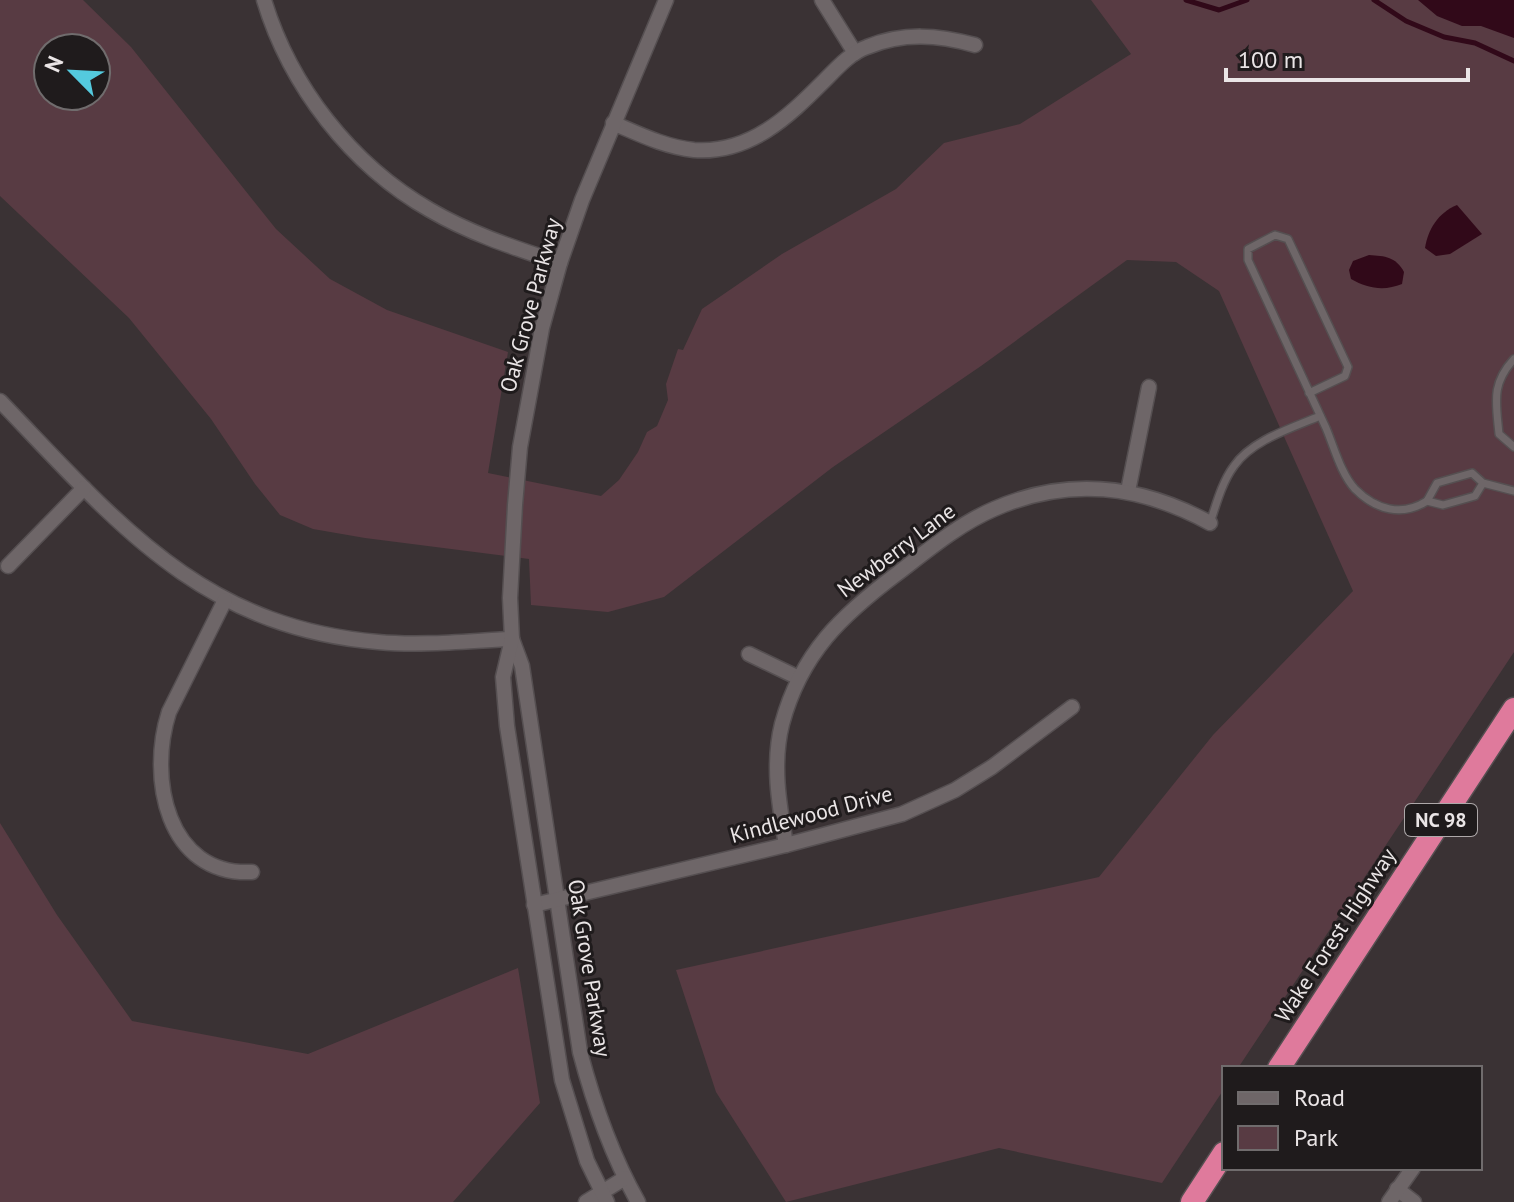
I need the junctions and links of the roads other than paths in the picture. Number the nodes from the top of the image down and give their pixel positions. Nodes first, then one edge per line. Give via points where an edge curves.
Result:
1 (264, 0) edge
2 (666, 0) edge
3 (822, 0) edge
4 (975, 45) dead end
5 (855, 53) junction
6 (613, 123) junction
7 (560, 263) junction
8 (1514, 359) edge
9 (1149, 387) dead end
10 (1309, 393) junction
11 (0, 401) edge
12 (1320, 416) junction
13 (1514, 447) edge
14 (1483, 483) junction
15 (84, 488) junction
16 (1128, 491) junction
17 (1514, 491) edge
18 (1427, 501) junction
19 (1210, 523) joint
20 (8, 566) dead end
21 (225, 600) junction
22 (512, 639) junction
23 (749, 654) dead end
24 (799, 678) junction
25 (1072, 707) dead end
26 (1514, 709) edge
27 (786, 845) junction
28 (252, 872) dead end
29 (556, 900) junction
30 (534, 905) junction
31 (1280, 1066) edge
32 (1222, 1156) edge
33 (1412, 1170) edge
34 (625, 1178) junction
35 (1393, 1196) edge
36 (604, 1197) edge
37 (586, 1202) edge
38 (638, 1202) edge
39 (1192, 1202) edge
40 (1414, 1202) edge

1 - 7 street via 284,51 317,107 384,178 453,223
2 - 6 street, Oak Grove Parkway
3 - 5 street
4 - 5 street via 915,36
5 - 6 street via 790,114 744,143 712,150 679,148
6 - 7 street, Oak Grove Parkway
7 - 22 street, Oak Grove Parkway via 520,447
8 - 13 lane via 1497,384 1496,399 1499,434
9 - 16 street
10 - 10 lane via 1246,254 1275,235 1288,239 1348,367 1345,376
10 - 12 lane
11 - 15 street
12 - 18 lane via 1352,486 1362,494 1400,511
12 - 19 lane via 1239,459
14 - 17 lane
14 - 18 lane via 1475,496 1443,505
14 - 18 lane via 1472,473 1437,483
15 - 20 street
15 - 21 street via 152,552
16 - 19 street, Newberry Lane
16 - 24 street, Newberry Lane via 1047,492 967,523 856,605 823,639
21 - 22 street via 279,623 350,640 413,644
21 - 28 street via 169,712 159,769 170,815 189,847 225,871
22 - 29 street, Oak Grove Parkway via 522,666
22 - 30 street, Oak Grove Parkway via 503,677 507,726
23 - 24 street
24 - 27 street, Newberry Lane via 778,749 776,779
25 - 27 street, Kindlewood Drive via 992,767 924,805
26 - 31 highway, Wake Forest Highway / NC 98
27 - 29 street, Kindlewood Drive
29 - 30 street, Kindlewood Drive
29 - 34 street, Oak Grove Parkway via 580,1052 594,1108
30 - 36 street, Oak Grove Parkway via 562,1080
32 - 39 highway
33 - 35 street
34 - 36 street
34 - 38 street, Oak Grove Parkway
35 - 40 street
36 - 37 street

